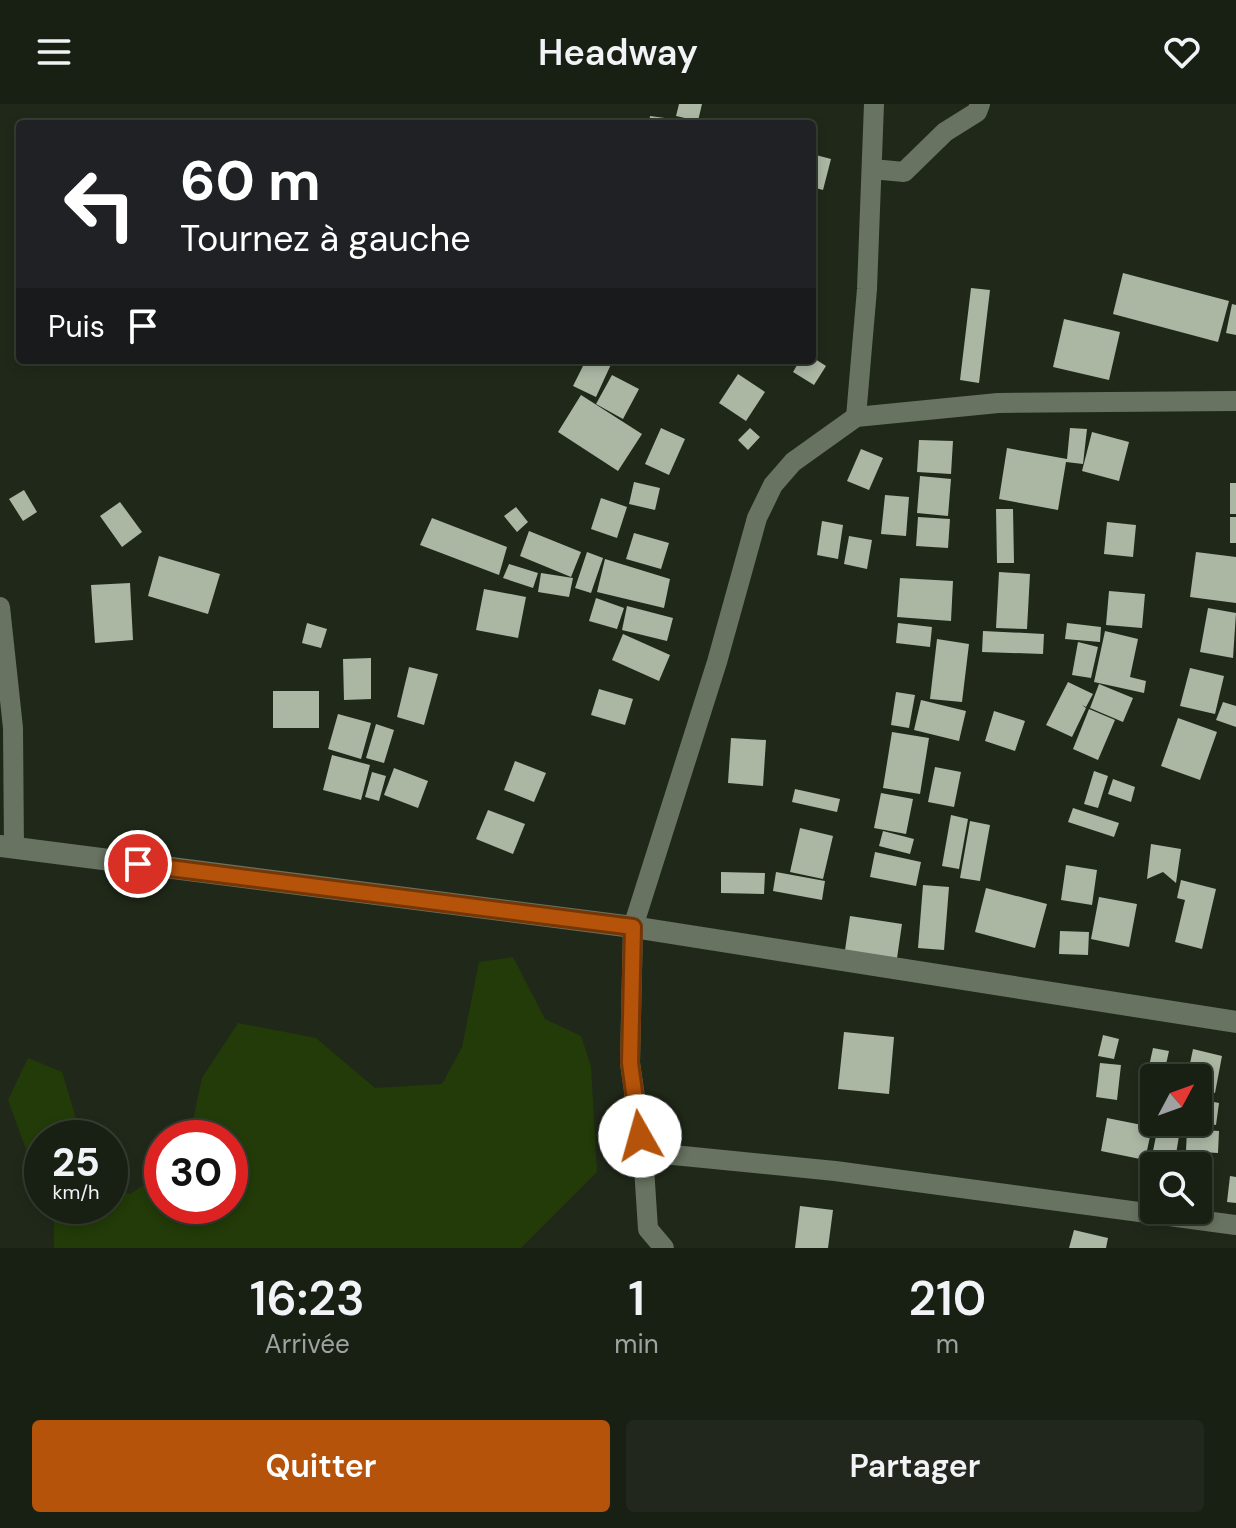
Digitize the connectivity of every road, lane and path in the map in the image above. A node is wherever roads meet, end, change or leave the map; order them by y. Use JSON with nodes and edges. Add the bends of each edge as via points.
{"nodes":[{"id":1,"x":874,"y":104,"type":"edge"},
{"id":2,"x":980,"y":104,"type":"edge"},
{"id":3,"x":872,"y":169,"type":"junction"},
{"id":4,"x":1236,"y":401,"type":"edge"},
{"id":5,"x":856,"y":417,"type":"junction"},
{"id":6,"x":0,"y":607,"type":"edge"},
{"id":7,"x":7,"y":847,"type":"edge"},
{"id":8,"x":633,"y":927,"type":"junction"},
{"id":9,"x":1236,"y":1022,"type":"edge"},
{"id":10,"x":643,"y":1152,"type":"junction"},
{"id":11,"x":1236,"y":1225,"type":"edge"},
{"id":12,"x":664,"y":1248,"type":"edge"}],
"edges":[{"from":1,"to":3,"type":"street"},
{"from":2,"to":3,"type":"street","via":[[904,172]]},
{"from":3,"to":5,"type":"street"},
{"from":4,"to":5,"type":"street","via":[[998,403]]},
{"from":5,"to":8,"type":"street","via":[[793,462],[773,485],[757,518]]},
{"from":6,"to":7,"type":"street","via":[[13,728]]},
{"from":7,"to":8,"type":"main road"},
{"from":8,"to":9,"type":"main road"},
{"from":8,"to":10,"type":"street","via":[[630,1063]]},
{"from":10,"to":11,"type":"street","via":[[835,1171]]},
{"from":10,"to":12,"type":"street","via":[[648,1229]]}]}
